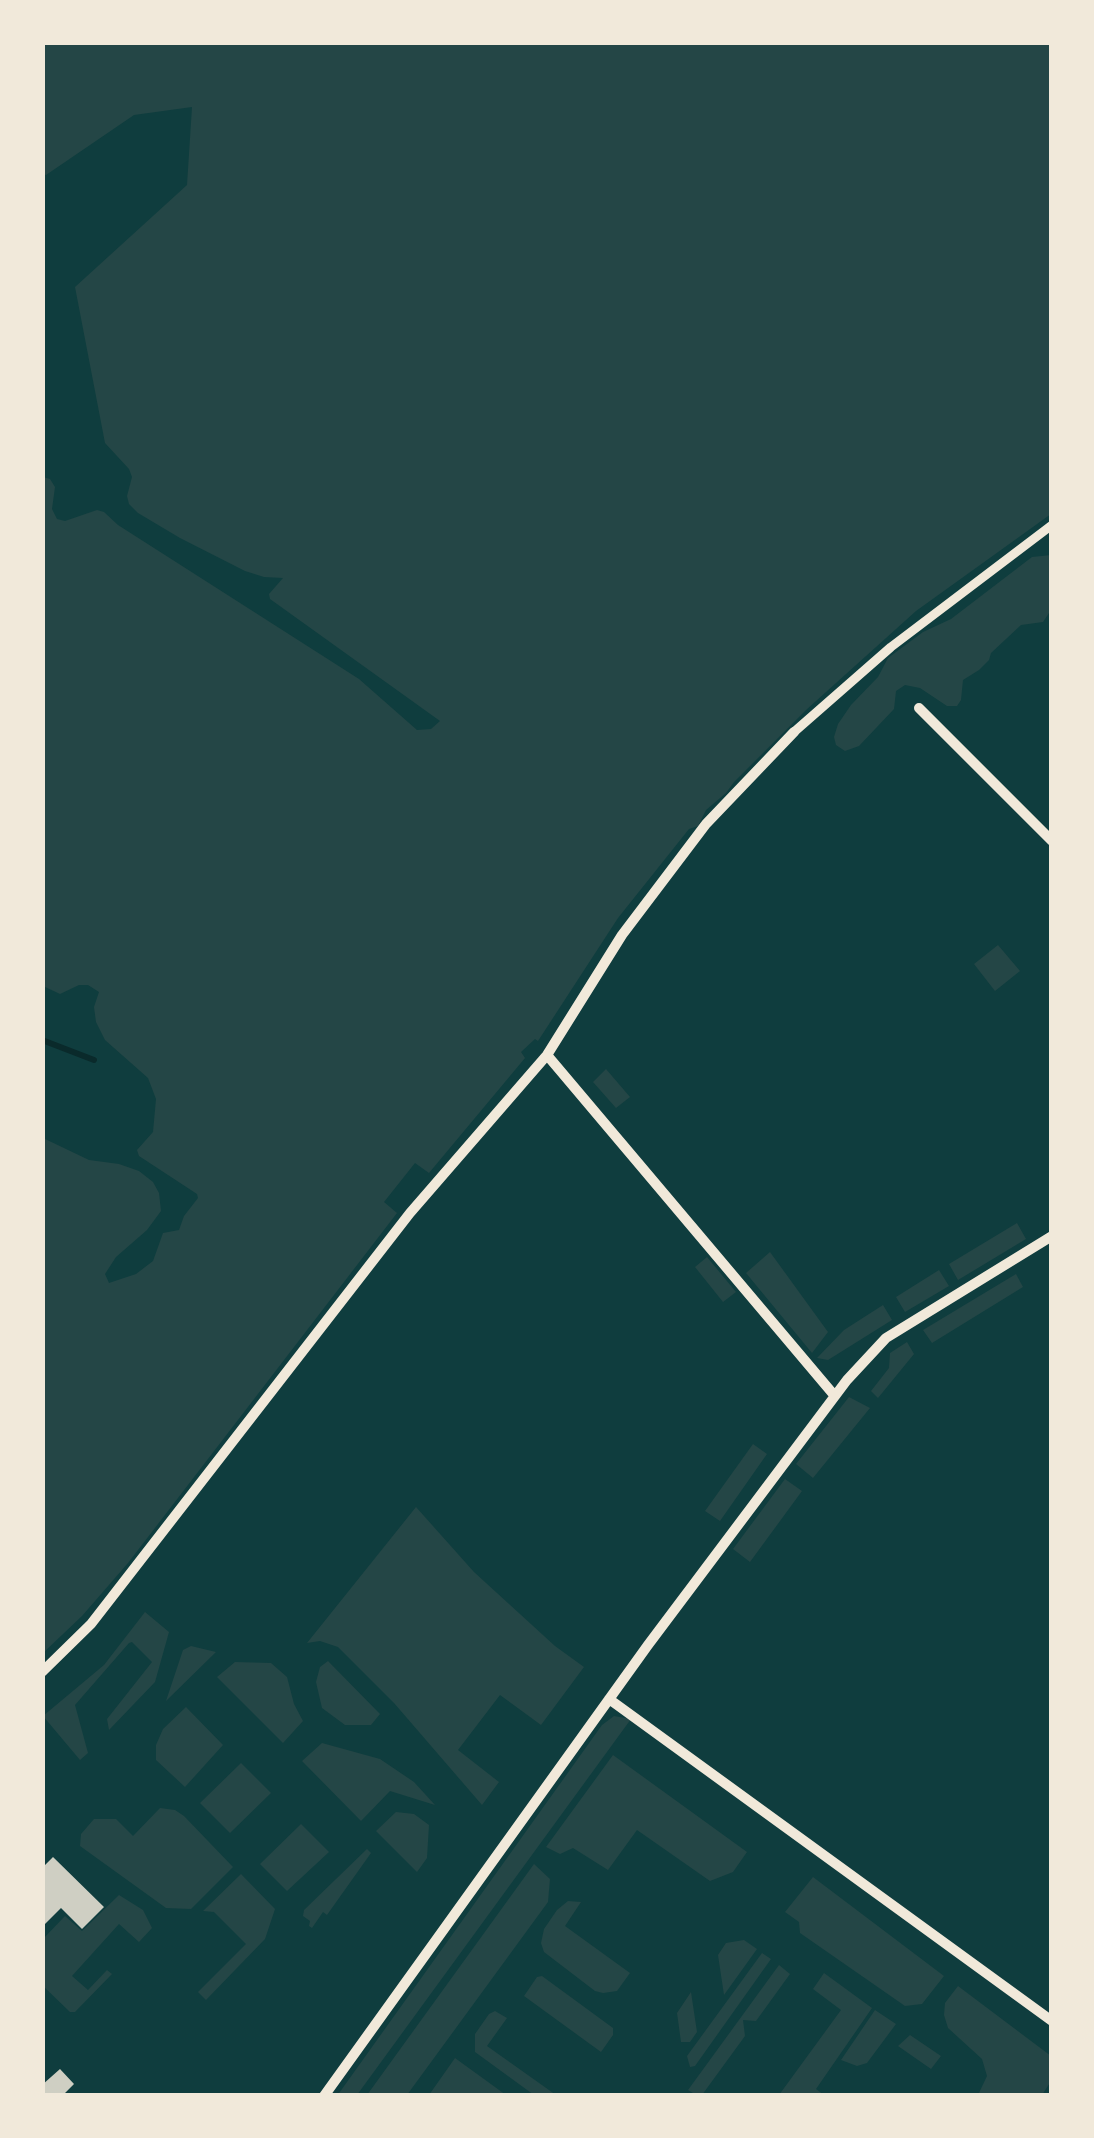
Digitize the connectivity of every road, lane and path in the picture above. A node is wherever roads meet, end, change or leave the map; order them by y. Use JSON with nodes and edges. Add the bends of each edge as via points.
{"nodes":[{"id":1,"x":1052,"y":525,"type":"edge"},
{"id":2,"x":919,"y":708,"type":"dead end"},
{"id":3,"x":794,"y":732,"type":"joint"},
{"id":4,"x":1052,"y":842,"type":"edge"},
{"id":5,"x":547,"y":1055,"type":"junction"},
{"id":6,"x":1052,"y":1236,"type":"edge"},
{"id":7,"x":834,"y":1395,"type":"junction"},
{"id":8,"x":42,"y":1672,"type":"edge"},
{"id":9,"x":609,"y":1700,"type":"junction"},
{"id":10,"x":1052,"y":2022,"type":"edge"},
{"id":11,"x":324,"y":2096,"type":"edge"}],
"edges":[{"from":1,"to":3,"type":"street","via":[[890,647]]},
{"from":2,"to":4,"type":"street"},
{"from":3,"to":5,"type":"street","via":[[706,824],[622,934]]},
{"from":5,"to":7,"type":"street"},
{"from":5,"to":8,"type":"street","via":[[410,1213],[91,1624]]},
{"from":6,"to":7,"type":"street","via":[[886,1338]]},
{"from":7,"to":9,"type":"street"},
{"from":9,"to":10,"type":"street"},
{"from":9,"to":11,"type":"street"}]}
